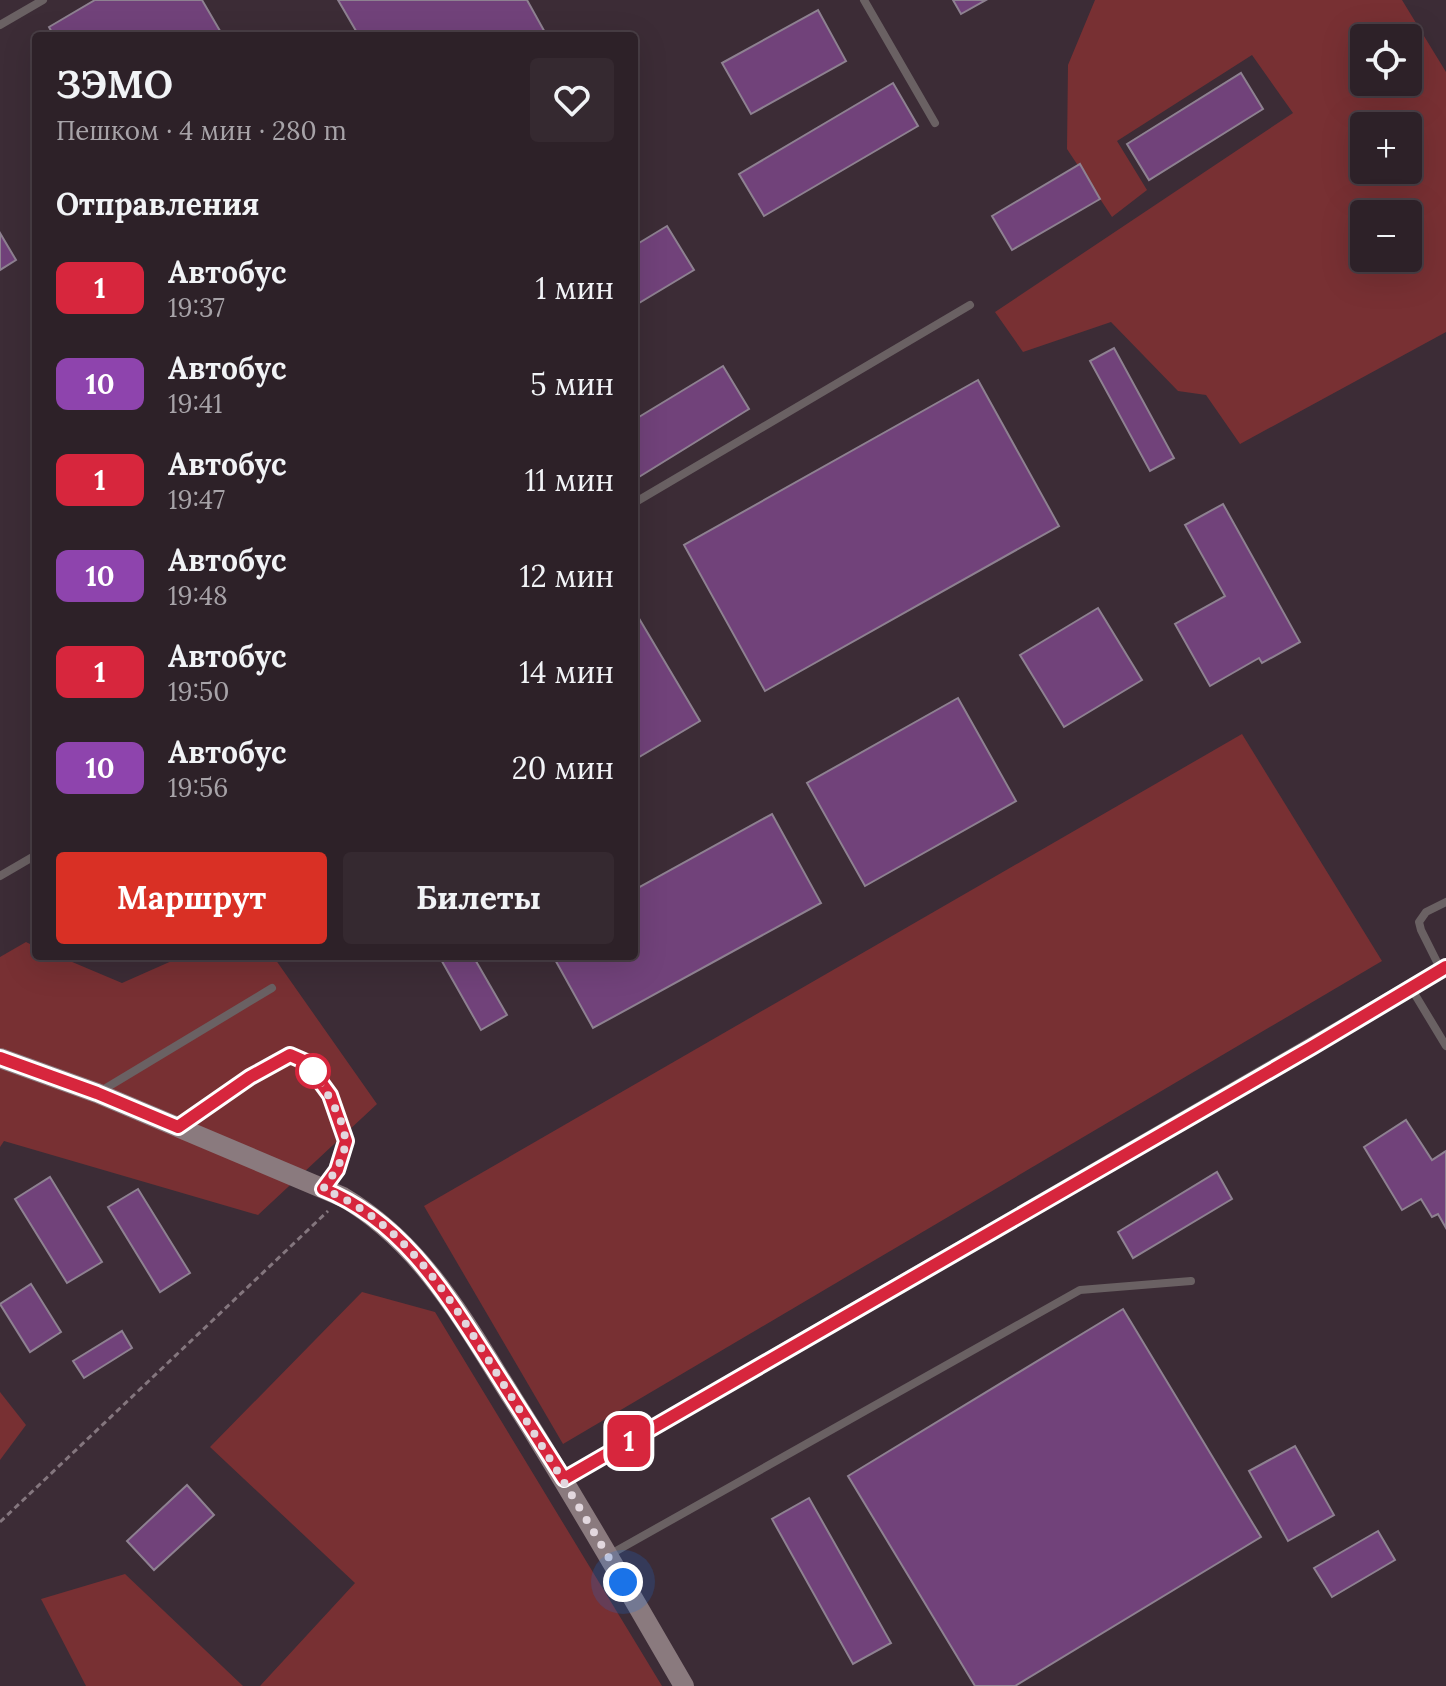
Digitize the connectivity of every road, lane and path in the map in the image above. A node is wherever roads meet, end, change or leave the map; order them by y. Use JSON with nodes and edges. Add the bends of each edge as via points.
{"nodes":[{"id":1,"x":43,"y":0,"type":"edge"},
{"id":2,"x":864,"y":0,"type":"edge"},
{"id":3,"x":0,"y":25,"type":"edge"},
{"id":4,"x":935,"y":123,"type":"dead end"},
{"id":5,"x":970,"y":305,"type":"dead end"},
{"id":6,"x":638,"y":501,"type":"edge"},
{"id":7,"x":32,"y":857,"type":"edge"},
{"id":8,"x":0,"y":876,"type":"edge"},
{"id":9,"x":1446,"y":902,"type":"edge"},
{"id":10,"x":1444,"y":969,"type":"edge"},
{"id":11,"x":272,"y":988,"type":"dead end"},
{"id":12,"x":1411,"y":988,"type":"junction"},
{"id":13,"x":1446,"y":1046,"type":"edge"},
{"id":14,"x":0,"y":1058,"type":"edge"},
{"id":15,"x":97,"y":1093,"type":"junction"},
{"id":16,"x":178,"y":1127,"type":"junction"},
{"id":17,"x":323,"y":1189,"type":"junction"},
{"id":18,"x":343,"y":1197,"type":"junction"},
{"id":19,"x":1191,"y":1281,"type":"dead end"},
{"id":20,"x":564,"y":1479,"type":"junction"},
{"id":21,"x":0,"y":1522,"type":"edge"},
{"id":22,"x":608,"y":1556,"type":"junction"},
{"id":23,"x":684,"y":1686,"type":"edge"}],
"edges":[{"from":1,"to":3,"type":"lane"},
{"from":2,"to":4,"type":"lane"},
{"from":5,"to":6,"type":"lane"},
{"from":7,"to":8,"type":"lane"},
{"from":9,"to":10,"type":"lane","via":[[1419,922]]},
{"from":10,"to":12,"type":"street"},
{"from":11,"to":15,"type":"lane"},
{"from":12,"to":13,"type":"lane"},
{"from":12,"to":20,"type":"street"},
{"from":14,"to":15,"type":"street"},
{"from":15,"to":16,"type":"street"},
{"from":16,"to":17,"type":"street"},
{"from":16,"to":17,"type":"lane","via":[[290,1055],[306,1062],[330,1095],[346,1141],[337,1170]]},
{"from":17,"to":18,"type":"street"},
{"from":18,"to":20,"type":"street","via":[[400,1239],[440,1284]]},
{"from":18,"to":21,"type":"path"},
{"from":19,"to":22,"type":"lane","via":[[1080,1290]]},
{"from":20,"to":22,"type":"street"},
{"from":22,"to":23,"type":"street"}]}
